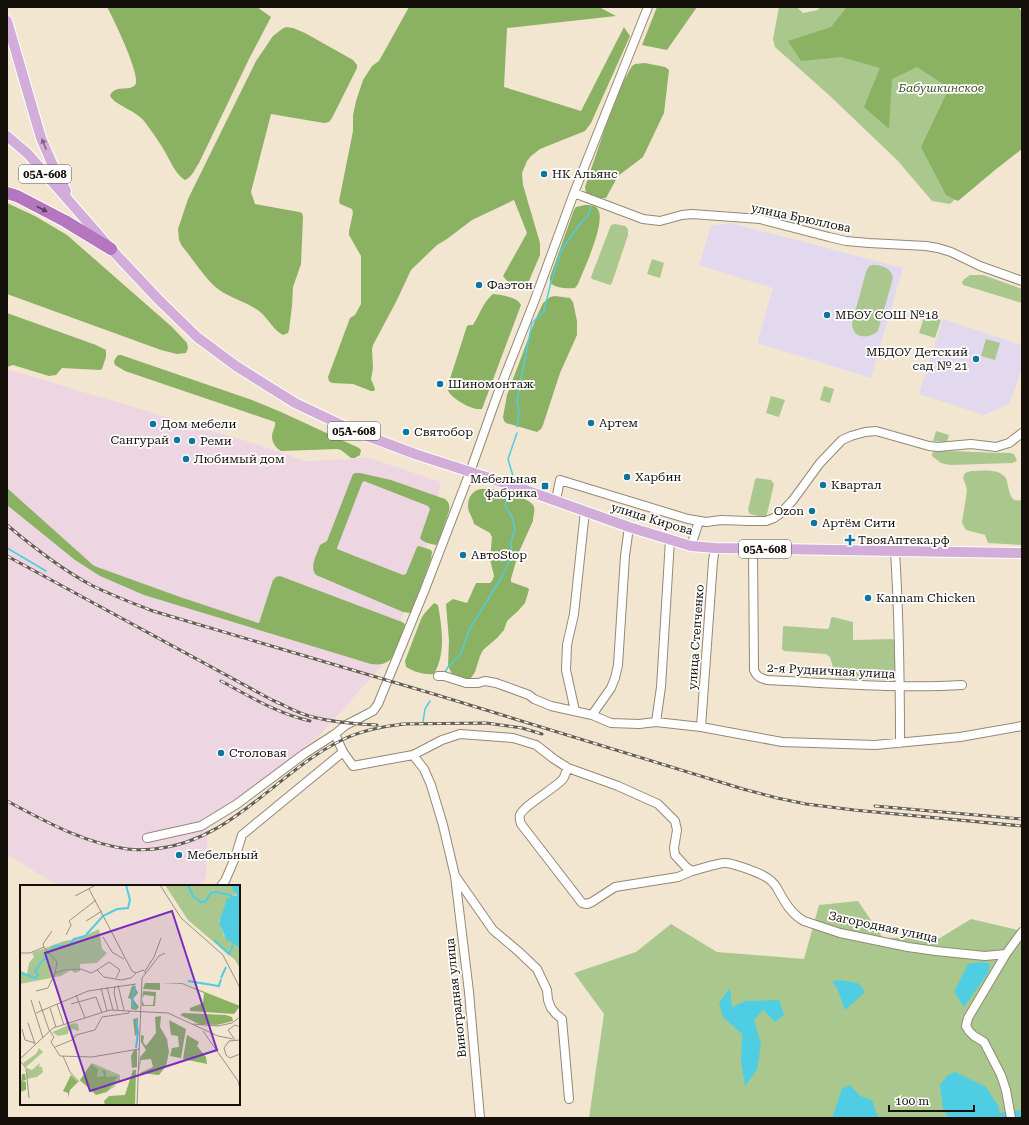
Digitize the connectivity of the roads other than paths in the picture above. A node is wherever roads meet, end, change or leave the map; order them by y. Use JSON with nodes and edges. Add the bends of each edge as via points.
{"nodes":[{"id":1,"x":648,"y":7,"type":"edge"},
{"id":2,"x":7,"y":21,"type":"edge"},
{"id":3,"x":7,"y":136,"type":"edge"},
{"id":4,"x":7,"y":193,"type":"edge"},
{"id":5,"x":574,"y":193,"type":"junction"},
{"id":6,"x":81,"y":215,"type":"junction"},
{"id":7,"x":111,"y":249,"type":"junction"},
{"id":8,"x":1022,"y":281,"type":"edge"},
{"id":9,"x":1022,"y":433,"type":"edge"},
{"id":10,"x":470,"y":472,"type":"junction"},
{"id":11,"x":556,"y":500,"type":"junction"},
{"id":12,"x":585,"y":512,"type":"junction"},
{"id":13,"x":699,"y":521,"type":"junction"},
{"id":14,"x":629,"y":527,"type":"junction"},
{"id":15,"x":670,"y":540,"type":"junction"},
{"id":16,"x":691,"y":546,"type":"junction"},
{"id":17,"x":715,"y":548,"type":"junction"},
{"id":18,"x":753,"y":548,"type":"junction"},
{"id":19,"x":895,"y":551,"type":"junction"},
{"id":20,"x":1022,"y":553,"type":"edge"},
{"id":21,"x":438,"y":676,"type":"dead end"},
{"id":22,"x":962,"y":685,"type":"dead end"},
{"id":23,"x":900,"y":687,"type":"junction"},
{"id":24,"x":575,"y":711,"type":"junction"},
{"id":25,"x":592,"y":715,"type":"junction"},
{"id":26,"x":656,"y":722,"type":"junction"},
{"id":27,"x":1022,"y":726,"type":"edge"},
{"id":28,"x":702,"y":727,"type":"junction"},
{"id":29,"x":336,"y":734,"type":"junction"},
{"id":30,"x":900,"y":742,"type":"junction"},
{"id":31,"x":343,"y":752,"type":"junction"},
{"id":32,"x":413,"y":756,"type":"junction"},
{"id":33,"x":568,"y":768,"type":"junction"},
{"id":34,"x":147,"y":838,"type":"dead end"},
{"id":35,"x":692,"y":871,"type":"junction"},
{"id":36,"x":455,"y":876,"type":"junction"},
{"id":37,"x":222,"y":885,"type":"edge"},
{"id":38,"x":1022,"y":932,"type":"edge"},
{"id":39,"x":1006,"y":954,"type":"junction"},
{"id":40,"x":569,"y":1099,"type":"dead end"},
{"id":41,"x":1010,"y":1115,"type":"edge"},
{"id":42,"x":480,"y":1118,"type":"edge"}],
"edges":[{"from":1,"to":5,"type":"street"},
{"from":6,"to":2,"type":"main road","one_way":true,"via":[[57,175],[41,138]]},
{"from":3,"to":6,"type":"main road","number":"05А-608","via":[[28,154]]},
{"from":4,"to":7,"type":"highway","one_way":true,"via":[[65,221]]},
{"from":5,"to":8,"type":"street","name":"улица Брюллова","via":[[655,221],[682,214],[752,218],[846,241],[938,248]]},
{"from":5,"to":10,"type":"street"},
{"from":6,"to":7,"type":"main road","number":"05А-608"},
{"from":7,"to":10,"type":"main road","name":"улица Кирова","number":"05А-608","via":[[197,336],[236,366],[295,402],[354,431]]},
{"from":9,"to":13,"type":"street","via":[[1009,443],[996,447],[971,444],[929,446],[876,431],[864,432],[842,440],[820,463],[793,500],[774,518],[766,521]]},
{"from":10,"to":11,"type":"main road","name":"улица Кирова","number":"05А-608"},
{"from":10,"to":29,"type":"street","via":[[378,704],[373,711],[346,725]]},
{"from":11,"to":12,"type":"main road","name":"улица Кирова","number":"05А-608"},
{"from":11,"to":13,"type":"street","via":[[560,480]]},
{"from":12,"to":14,"type":"main road","name":"улица Кирова","number":"05А-608"},
{"from":12,"to":24,"type":"street","via":[[574,614],[567,646],[566,670]]},
{"from":13,"to":16,"type":"street"},
{"from":14,"to":15,"type":"main road","name":"улица Кирова","number":"05А-608"},
{"from":14,"to":25,"type":"street","via":[[618,665],[611,688]]},
{"from":15,"to":16,"type":"main road","name":"улица Кирова","number":"05А-608"},
{"from":15,"to":26,"type":"street","via":[[661,687]]},
{"from":16,"to":17,"type":"main road","name":"улица Кирова","number":"05А-608"},
{"from":17,"to":18,"type":"main road","name":"улица Кирова","number":"05А-608"},
{"from":17,"to":28,"type":"street","name":"улица Степченко"},
{"from":18,"to":19,"type":"main road","name":"улица Кирова","number":"05А-608"},
{"from":18,"to":23,"type":"street","name":"2-я Рудничная улица","via":[[754,670],[757,676],[767,680]]},
{"from":19,"to":20,"type":"main road","name":"улица Кирова","number":"05А-608"},
{"from":19,"to":23,"type":"street"},
{"from":21,"to":24,"type":"street","via":[[466,683],[496,682],[534,699]]},
{"from":22,"to":23,"type":"street","name":"2-я Рудничная улица"},
{"from":23,"to":30,"type":"street"},
{"from":24,"to":25,"type":"street"},
{"from":25,"to":26,"type":"street","via":[[611,723]]},
{"from":26,"to":28,"type":"street"},
{"from":27,"to":30,"type":"street","via":[[960,737]]},
{"from":28,"to":30,"type":"street","via":[[782,742],[875,745]]},
{"from":29,"to":31,"type":"street"},
{"from":29,"to":34,"type":"street","via":[[304,754],[237,804],[201,826]]},
{"from":31,"to":32,"type":"street","via":[[353,766]]},
{"from":31,"to":37,"type":"street","via":[[242,835],[235,858]]},
{"from":32,"to":33,"type":"street","via":[[442,740],[460,734],[489,736],[513,738],[536,745]]},
{"from":32,"to":36,"type":"street","name":"Виноградная улица","via":[[424,769],[431,785]]},
{"from":33,"to":35,"type":"street","via":[[658,804],[675,822],[675,855]]},
{"from":33,"to":35,"type":"street","name":"Загородная улица","via":[[563,778],[524,809],[519,818],[582,903],[592,902],[615,887],[678,877]]},
{"from":35,"to":39,"type":"street","name":"Загородная улица","via":[[726,863],[764,876],[774,884],[789,909],[799,919],[840,933],[936,951],[985,956]]},
{"from":36,"to":40,"type":"street","name":"Виноградная улица","via":[[493,930],[537,969],[552,1008],[562,1019]]},
{"from":36,"to":42,"type":"street","name":"Виноградная улица","via":[[469,992]]},
{"from":38,"to":39,"type":"street"},
{"from":39,"to":41,"type":"street","via":[[968,1018],[966,1026],[974,1036],[984,1042],[1001,1075]]}]}
